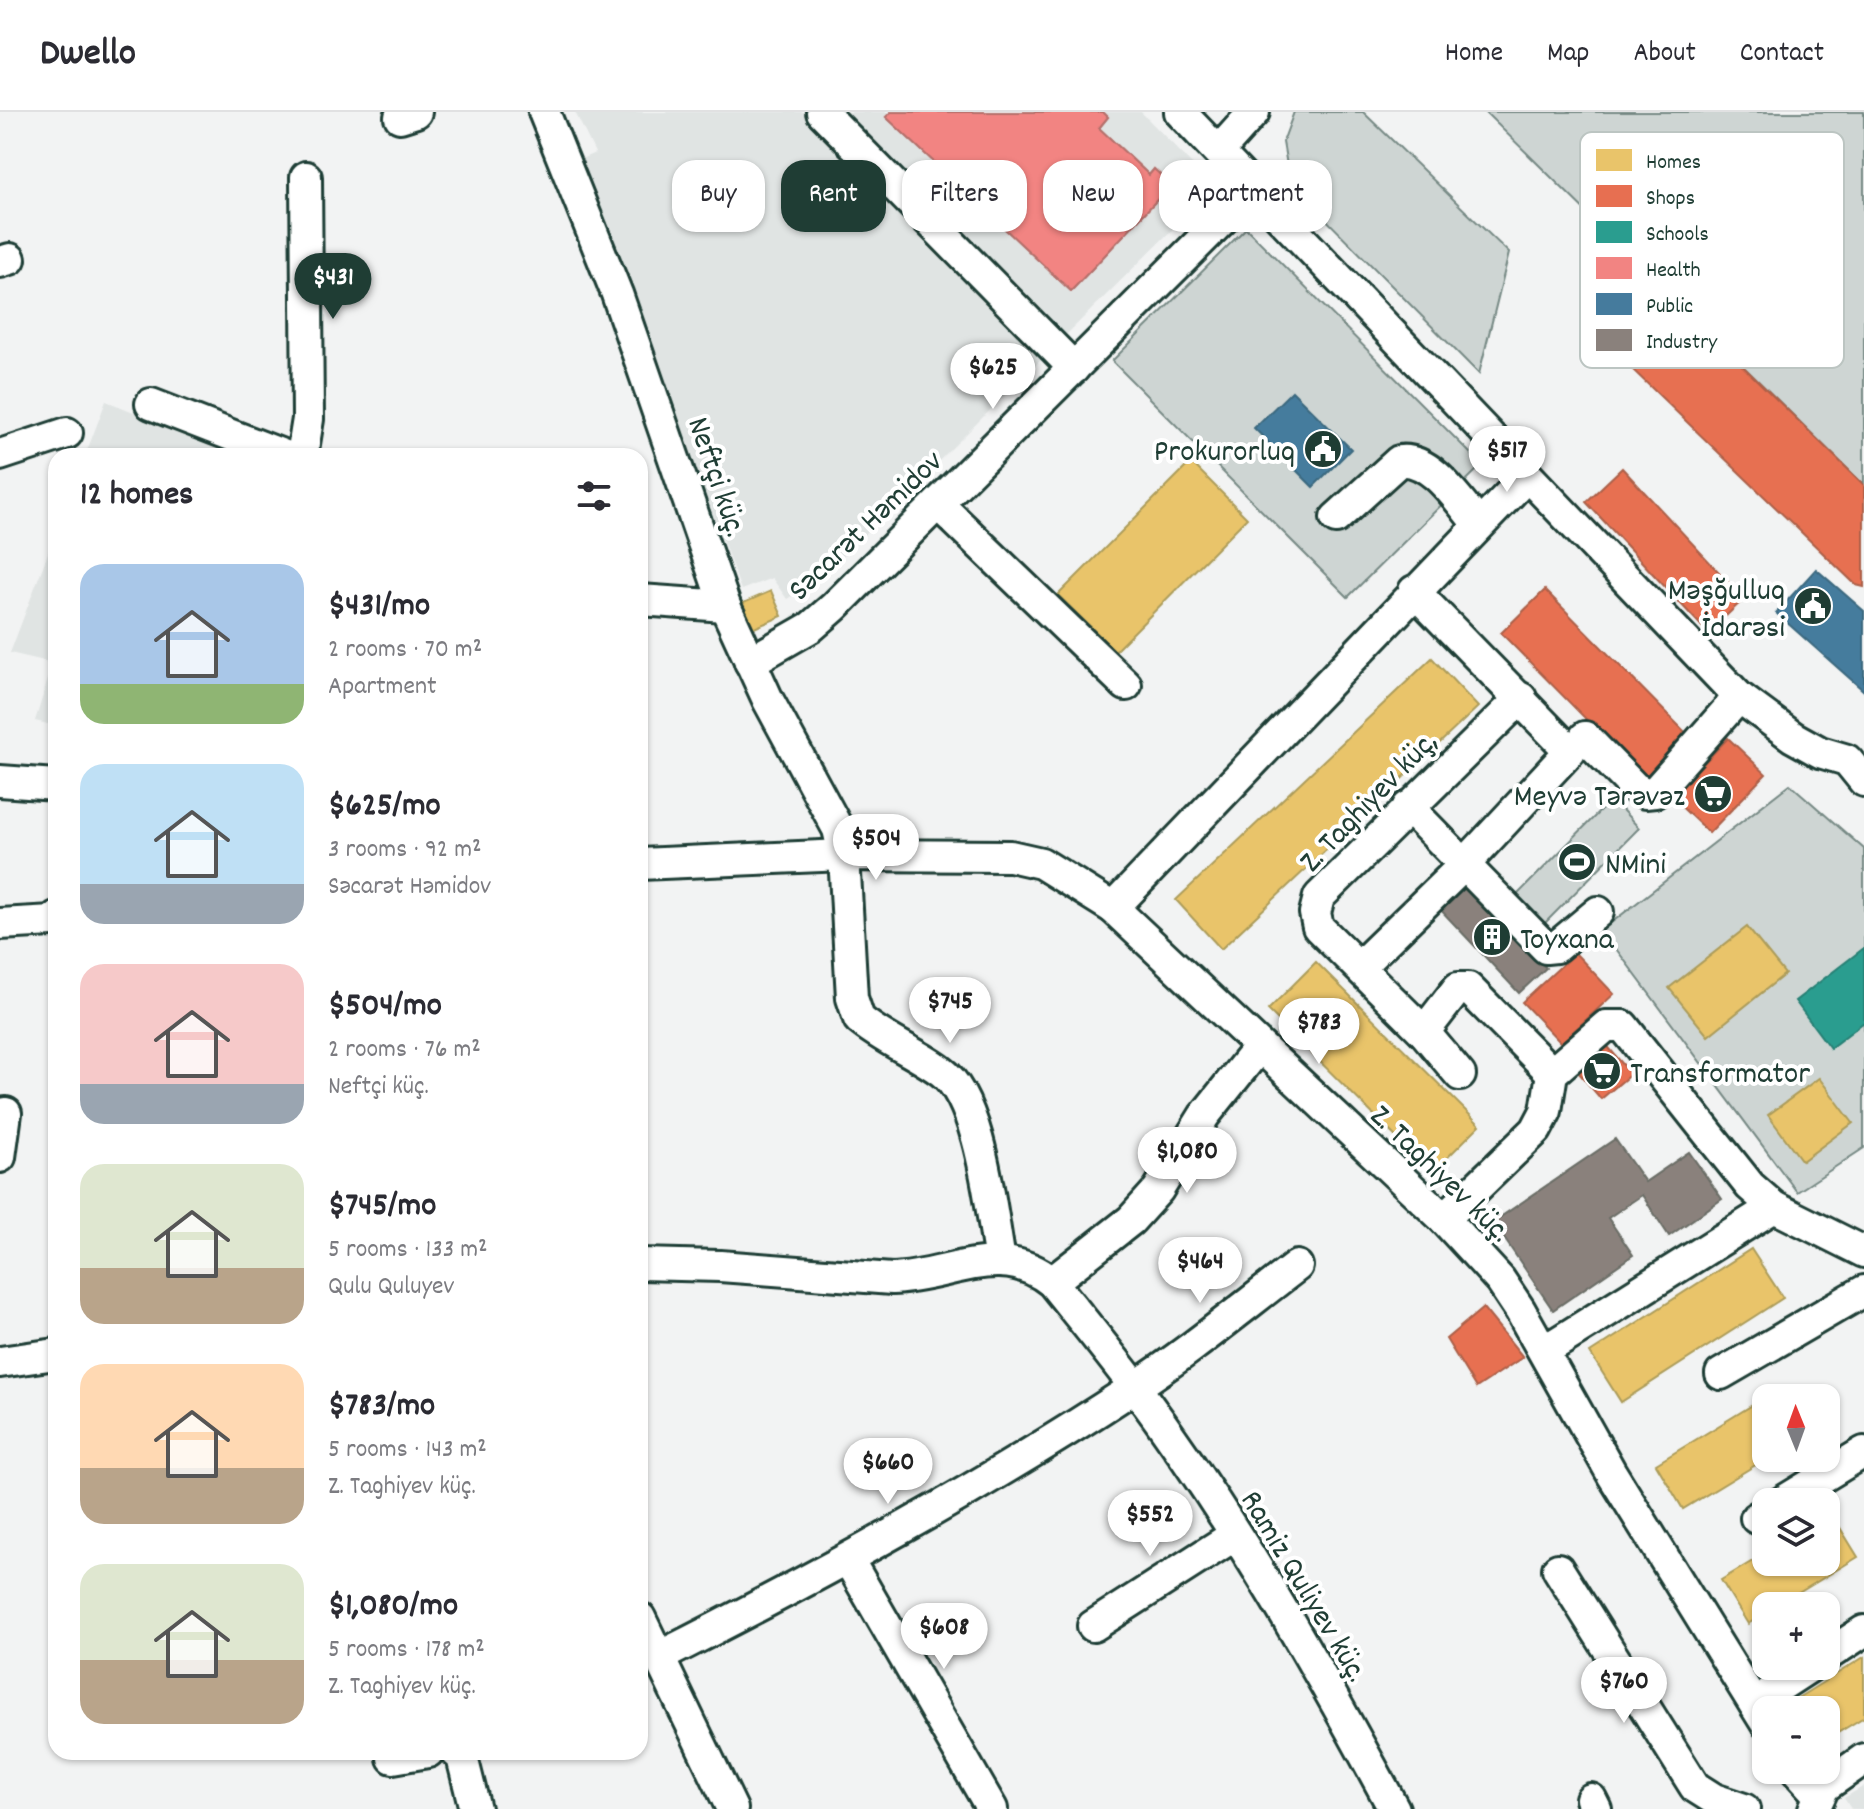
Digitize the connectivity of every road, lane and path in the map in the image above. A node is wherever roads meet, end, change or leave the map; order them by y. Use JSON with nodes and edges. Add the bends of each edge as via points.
{"nodes":[{"id":1,"x":544,"y":112,"type":"edge"},
{"id":2,"x":822,"y":112,"type":"edge"},
{"id":3,"x":1180,"y":112,"type":"edge"},
{"id":4,"x":1254,"y":112,"type":"edge"},
{"id":5,"x":1219,"y":151,"type":"junction"},
{"id":6,"x":1228,"y":160,"type":"edge"},
{"id":7,"x":306,"y":177,"type":"dead end"},
{"id":8,"x":1210,"y":232,"type":"edge"},
{"id":9,"x":1297,"y":232,"type":"edge"},
{"id":10,"x":1074,"y":368,"type":"junction"},
{"id":11,"x":151,"y":404,"type":"dead end"},
{"id":12,"x":67,"y":433,"type":"dead end"},
{"id":13,"x":264,"y":448,"type":"edge"},
{"id":14,"x":303,"y":448,"type":"edge"},
{"id":15,"x":0,"y":455,"type":"edge"},
{"id":16,"x":1527,"y":476,"type":"junction"},
{"id":17,"x":939,"y":505,"type":"junction"},
{"id":18,"x":1336,"y":518,"type":"dead end"},
{"id":19,"x":1479,"y":525,"type":"junction"},
{"id":20,"x":1414,"y":591,"type":"junction"},
{"id":21,"x":648,"y":604,"type":"edge"},
{"id":22,"x":725,"y":606,"type":"junction"},
{"id":23,"x":750,"y":662,"type":"junction"},
{"id":24,"x":1126,"y":685,"type":"dead end"},
{"id":25,"x":1739,"y":697,"type":"junction"},
{"id":26,"x":1521,"y":698,"type":"junction"},
{"id":27,"x":1585,"y":737,"type":"dead end"},
{"id":28,"x":1858,"y":766,"type":"edge"},
{"id":29,"x":0,"y":781,"type":"edge"},
{"id":30,"x":48,"y":784,"type":"edge"},
{"id":31,"x":1408,"y":807,"type":"junction"},
{"id":32,"x":844,"y":855,"type":"junction"},
{"id":33,"x":648,"y":864,"type":"edge"},
{"id":34,"x":1464,"y":865,"type":"junction"},
{"id":35,"x":1113,"y":908,"type":"junction"},
{"id":36,"x":1598,"y":912,"type":"dead end"},
{"id":37,"x":48,"y":921,"type":"edge"},
{"id":38,"x":0,"y":924,"type":"edge"},
{"id":39,"x":1359,"y":967,"type":"junction"},
{"id":40,"x":1424,"y":1032,"type":"junction"},
{"id":41,"x":1259,"y":1047,"type":"junction"},
{"id":42,"x":1552,"y":1073,"type":"junction"},
{"id":43,"x":1460,"y":1075,"type":"dead end"},
{"id":44,"x":6,"y":1113,"type":"dead end"},
{"id":45,"x":0,"y":1157,"type":"edge"},
{"id":46,"x":1774,"y":1207,"type":"junction"},
{"id":47,"x":1444,"y":1219,"type":"junction"},
{"id":48,"x":1864,"y":1252,"type":"edge"},
{"id":49,"x":1000,"y":1260,"type":"junction"},
{"id":50,"x":648,"y":1264,"type":"edge"},
{"id":51,"x":1297,"y":1266,"type":"dead end"},
{"id":52,"x":1052,"y":1282,"type":"junction"},
{"id":53,"x":1864,"y":1291,"type":"edge"},
{"id":54,"x":1544,"y":1351,"type":"junction"},
{"id":55,"x":48,"y":1355,"type":"edge"},
{"id":56,"x":0,"y":1362,"type":"edge"},
{"id":57,"x":1721,"y":1374,"type":"dead end"},
{"id":58,"x":1135,"y":1387,"type":"junction"},
{"id":59,"x":1864,"y":1452,"type":"edge"},
{"id":60,"x":1805,"y":1488,"type":"edge"},
{"id":61,"x":1235,"y":1535,"type":"junction"},
{"id":62,"x":849,"y":1561,"type":"junction"},
{"id":63,"x":1558,"y":1569,"type":"dead end"},
{"id":64,"x":1093,"y":1626,"type":"dead end"},
{"id":65,"x":1864,"y":1631,"type":"edge"},
{"id":66,"x":648,"y":1634,"type":"edge"},
{"id":67,"x":1840,"y":1647,"type":"edge"},
{"id":68,"x":659,"y":1657,"type":"junction"},
{"id":69,"x":1796,"y":1680,"type":"edge"},
{"id":70,"x":1778,"y":1696,"type":"edge"},
{"id":71,"x":1752,"y":1700,"type":"edge"},
{"id":72,"x":1864,"y":1759,"type":"edge"},
{"id":73,"x":463,"y":1760,"type":"edge"},
{"id":74,"x":1805,"y":1784,"type":"edge"},
{"id":75,"x":1816,"y":1801,"type":"edge"},
{"id":76,"x":475,"y":1809,"type":"edge"},
{"id":77,"x":732,"y":1809,"type":"edge"},
{"id":78,"x":992,"y":1809,"type":"edge"},
{"id":79,"x":1394,"y":1809,"type":"edge"},
{"id":80,"x":1744,"y":1809,"type":"edge"}],
"edges":[{"from":1,"to":22,"type":"street","name":"Neftçi küç.","via":[[617,294]]},
{"from":2,"to":10,"type":"street"},
{"from":3,"to":5,"type":"street"},
{"from":4,"to":5,"type":"street"},
{"from":5,"to":6,"type":"street"},
{"from":7,"to":14,"type":"street","via":[[308,419]]},
{"from":8,"to":10,"type":"street","name":"Səcarət Həmidov"},
{"from":9,"to":16,"type":"street"},
{"from":10,"to":17,"type":"street","name":"Səcarət Həmidov"},
{"from":11,"to":13,"type":"street"},
{"from":12,"to":15,"type":"street"},
{"from":16,"to":19,"type":"street"},
{"from":16,"to":25,"type":"street"},
{"from":17,"to":23,"type":"street","name":"Səcarət Həmidov","via":[[811,627]]},
{"from":17,"to":24,"type":"street"},
{"from":18,"to":19,"type":"street","via":[[1399,461],[1410,460],[1423,465]]},
{"from":19,"to":20,"type":"street"},
{"from":20,"to":26,"type":"street"},
{"from":20,"to":35,"type":"street"},
{"from":21,"to":22,"type":"street"},
{"from":22,"to":23,"type":"street","name":"Neftçi küç."},
{"from":23,"to":32,"type":"street","name":"Neftçi küç.","via":[[825,801]]},
{"from":25,"to":27,"type":"street","via":[[1655,792],[1635,788]]},
{"from":25,"to":28,"type":"street","via":[[1793,737]]},
{"from":26,"to":31,"type":"street","name":"Z. Taghiyev küç,"},
{"from":26,"to":34,"type":"street","via":[[1570,751]]},
{"from":29,"to":30,"type":"street"},
{"from":31,"to":34,"type":"street"},
{"from":31,"to":39,"type":"street","name":"Z. Taghiyev küç,","via":[[1319,897],[1318,927]]},
{"from":32,"to":33,"type":"street"},
{"from":32,"to":35,"type":"street","via":[[1010,856],[1041,863]]},
{"from":32,"to":49,"type":"street","name":"Neftçi küç.","via":[[852,998],[859,1019],[943,1072],[961,1090],[973,1121]]},
{"from":34,"to":36,"type":"street","via":[[1546,948],[1556,947]]},
{"from":34,"to":39,"type":"street"},
{"from":35,"to":41,"type":"street","name":"Z. Taghiyev küç."},
{"from":37,"to":38,"type":"street"},
{"from":39,"to":40,"type":"street","name":"Z. Taghiyev küç,"},
{"from":40,"to":42,"type":"street","via":[[1458,988],[1468,988]]},
{"from":40,"to":43,"type":"street","name":"Z. Taghiyev küç,"},
{"from":41,"to":47,"type":"street","name":"Z. Taghiyev küç."},
{"from":41,"to":52,"type":"street","via":[[1204,1116],[1158,1190],[1131,1220]]},
{"from":42,"to":46,"type":"street","via":[[1606,1026],[1623,1026],[1733,1166]]},
{"from":42,"to":47,"type":"street","via":[[1546,1111],[1536,1130]]},
{"from":44,"to":45,"type":"street"},
{"from":46,"to":48,"type":"street"},
{"from":46,"to":54,"type":"street"},
{"from":47,"to":54,"type":"street","name":"Z. Taghiyev küç.","via":[[1500,1280]]},
{"from":49,"to":50,"type":"street","name":"Ramiz Quliyev küç.","via":[[892,1279]]},
{"from":49,"to":52,"type":"street","name":"Ramiz Quliyev küç.","via":[[1035,1269]]},
{"from":51,"to":58,"type":"street"},
{"from":52,"to":58,"type":"street","name":"Ramiz Quliyev küç."},
{"from":53,"to":57,"type":"street"},
{"from":54,"to":71,"type":"street","name":"Z. Taghiyev küç.","via":[[1612,1474]]},
{"from":55,"to":56,"type":"street"},
{"from":58,"to":61,"type":"street","name":"Ramiz Quliyev küç."},
{"from":58,"to":62,"type":"street"},
{"from":59,"to":60,"type":"street"},
{"from":61,"to":64,"type":"street"},
{"from":61,"to":79,"type":"street","name":"Ramiz Quliyev küç."},
{"from":62,"to":68,"type":"street"},
{"from":62,"to":78,"type":"street"},
{"from":63,"to":80,"type":"street","via":[[1695,1787]]},
{"from":65,"to":67,"type":"street"},
{"from":66,"to":68,"type":"street"},
{"from":68,"to":77,"type":"street"},
{"from":69,"to":70,"type":"street"},
{"from":72,"to":75,"type":"street","via":[[1833,1778]]},
{"from":73,"to":76,"type":"street"},
{"from":74,"to":75,"type":"street"}]}
